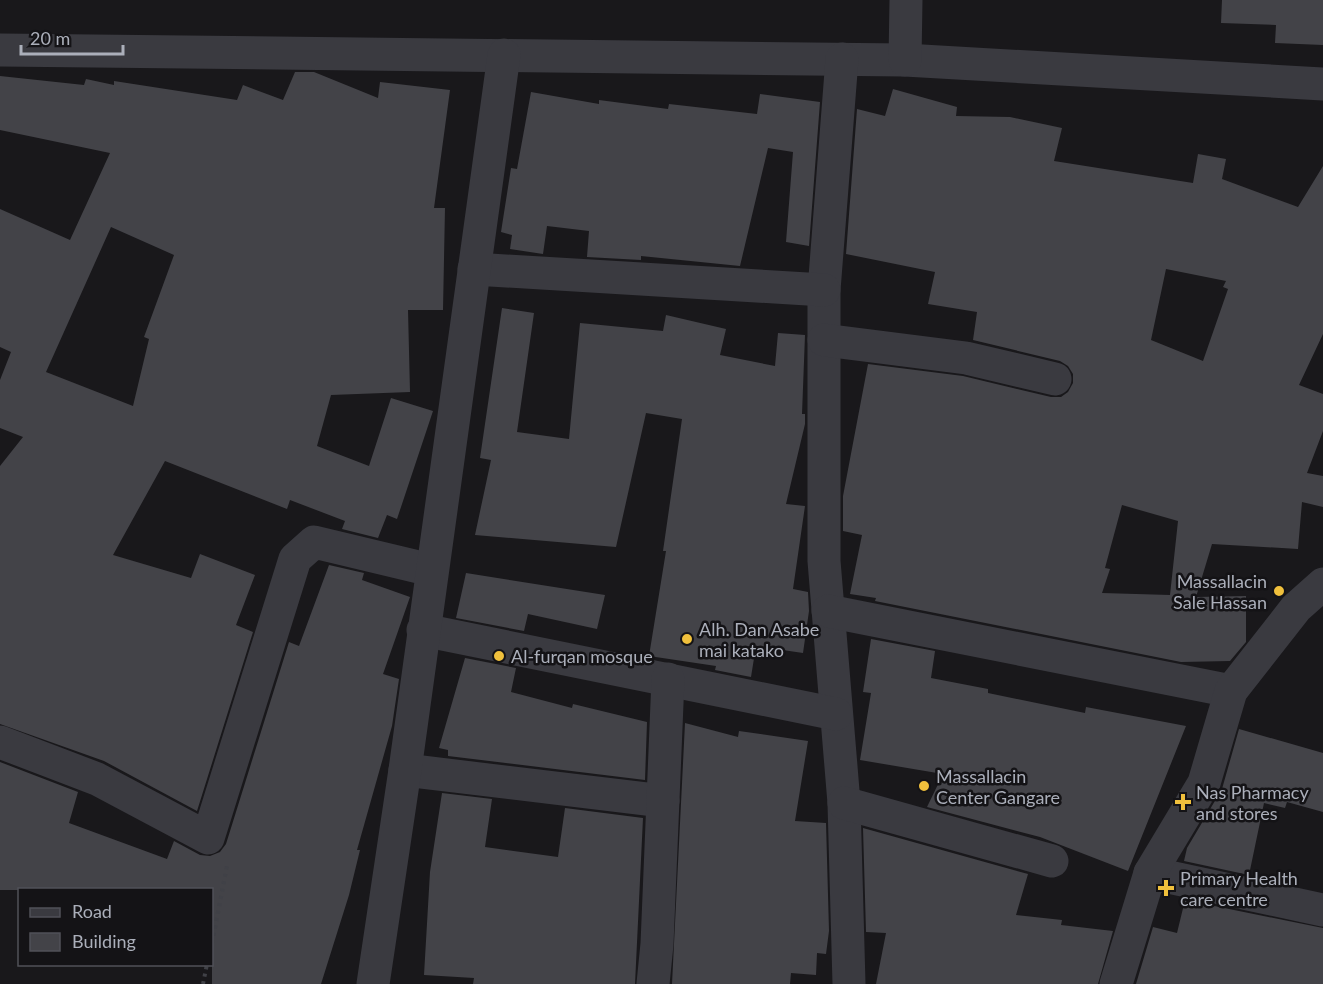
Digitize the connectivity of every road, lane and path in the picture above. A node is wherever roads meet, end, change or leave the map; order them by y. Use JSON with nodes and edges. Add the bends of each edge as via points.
{"nodes":[{"id":1,"x":906,"y":0,"type":"edge"},
{"id":2,"x":0,"y":50,"type":"edge"},
{"id":3,"x":504,"y":55,"type":"junction"},
{"id":4,"x":842,"y":59,"type":"junction"},
{"id":5,"x":904,"y":60,"type":"junction"},
{"id":6,"x":1323,"y":84,"type":"edge"},
{"id":7,"x":474,"y":269,"type":"junction"},
{"id":8,"x":824,"y":290,"type":"junction"},
{"id":9,"x":824,"y":340,"type":"junction"},
{"id":10,"x":1055,"y":379,"type":"dead end"},
{"id":11,"x":431,"y":570,"type":"junction"},
{"id":12,"x":1323,"y":584,"type":"edge"},
{"id":13,"x":828,"y":611,"type":"junction"},
{"id":14,"x":423,"y":630,"type":"junction"},
{"id":15,"x":668,"y":679,"type":"junction"},
{"id":16,"x":1232,"y":691,"type":"junction"},
{"id":17,"x":836,"y":714,"type":"junction"},
{"id":18,"x":0,"y":742,"type":"edge"},
{"id":19,"x":405,"y":770,"type":"junction"},
{"id":20,"x":663,"y":801,"type":"junction"},
{"id":21,"x":844,"y":803,"type":"junction"},
{"id":22,"x":208,"y":838,"type":"junction"},
{"id":23,"x":1052,"y":861,"type":"dead end"},
{"id":24,"x":1150,"y":873,"type":"junction"},
{"id":25,"x":1323,"y":910,"type":"edge"},
{"id":26,"x":213,"y":938,"type":"edge"},
{"id":27,"x":207,"y":966,"type":"edge"},
{"id":28,"x":203,"y":984,"type":"edge"},
{"id":29,"x":373,"y":984,"type":"edge"},
{"id":30,"x":653,"y":984,"type":"edge"},
{"id":31,"x":849,"y":984,"type":"edge"},
{"id":32,"x":1116,"y":984,"type":"edge"}],
"edges":[{"from":1,"to":5,"type":"street"},
{"from":2,"to":3,"type":"street"},
{"from":3,"to":4,"type":"street"},
{"from":3,"to":7,"type":"street"},
{"from":4,"to":5,"type":"street"},
{"from":4,"to":8,"type":"street"},
{"from":5,"to":6,"type":"street"},
{"from":7,"to":8,"type":"street"},
{"from":7,"to":11,"type":"street"},
{"from":8,"to":9,"type":"street"},
{"from":9,"to":10,"type":"street","via":[[966,358]]},
{"from":9,"to":13,"type":"street","via":[[824,561]]},
{"from":11,"to":14,"type":"street"},
{"from":11,"to":22,"type":"street","via":[[314,542],[295,559]]},
{"from":12,"to":16,"type":"street","via":[[1296,608]]},
{"from":13,"to":16,"type":"street"},
{"from":13,"to":17,"type":"street"},
{"from":14,"to":15,"type":"street"},
{"from":14,"to":19,"type":"street"},
{"from":15,"to":17,"type":"street"},
{"from":15,"to":20,"type":"street"},
{"from":16,"to":24,"type":"street","via":[[1204,783]]},
{"from":17,"to":21,"type":"street"},
{"from":18,"to":22,"type":"street","via":[[97,779]]},
{"from":19,"to":20,"type":"street"},
{"from":19,"to":29,"type":"street"},
{"from":20,"to":30,"type":"street"},
{"from":21,"to":23,"type":"street"},
{"from":21,"to":31,"type":"street"},
{"from":22,"to":26,"type":"path","via":[[228,859]]},
{"from":24,"to":25,"type":"street"},
{"from":24,"to":32,"type":"street"},
{"from":27,"to":28,"type":"path"}]}
